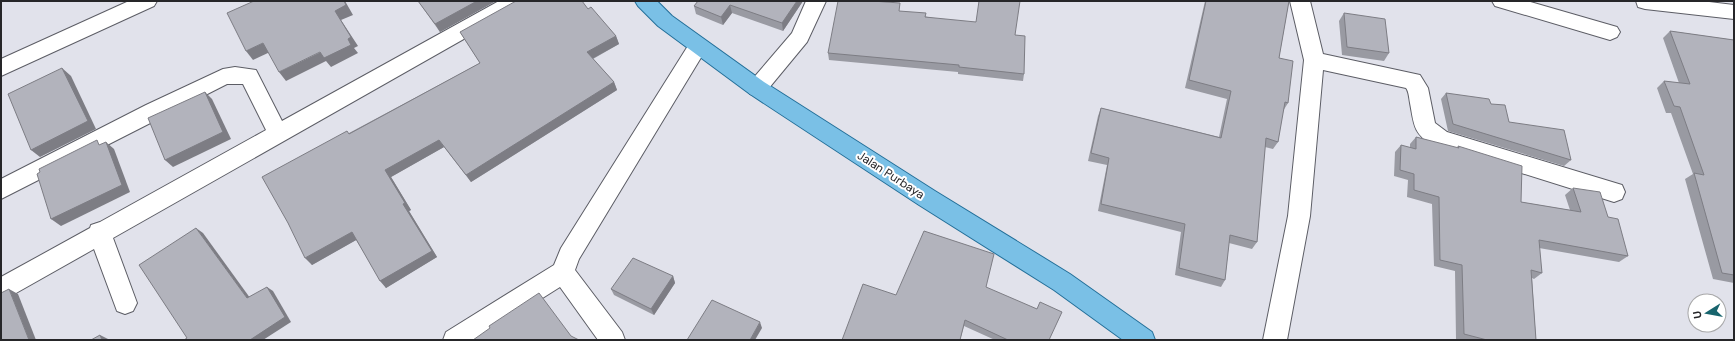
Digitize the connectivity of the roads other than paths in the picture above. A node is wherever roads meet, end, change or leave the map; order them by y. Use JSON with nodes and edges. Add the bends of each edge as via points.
{"nodes":[{"id":1,"x":147,"y":1,"type":"edge"},
{"id":2,"x":515,"y":1,"type":"edge"},
{"id":3,"x":645,"y":1,"type":"edge"},
{"id":4,"x":816,"y":1,"type":"edge"},
{"id":5,"x":1300,"y":1,"type":"edge"},
{"id":6,"x":1502,"y":1,"type":"edge"},
{"id":7,"x":1645,"y":2,"type":"edge"},
{"id":8,"x":1734,"y":12,"type":"edge"},
{"id":9,"x":1610,"y":32,"type":"dead end"},
{"id":10,"x":698,"y":46,"type":"junction"},
{"id":11,"x":1314,"y":60,"type":"junction"},
{"id":12,"x":1,"y":68,"type":"edge"},
{"id":13,"x":757,"y":88,"type":"junction"},
{"id":14,"x":278,"y":133,"type":"junction"},
{"id":15,"x":1,"y":190,"type":"edge"},
{"id":16,"x":1614,"y":192,"type":"dead end"},
{"id":17,"x":99,"y":232,"type":"junction"},
{"id":18,"x":563,"y":272,"type":"junction"},
{"id":19,"x":1,"y":289,"type":"edge"},
{"id":20,"x":125,"y":303,"type":"dead end"},
{"id":21,"x":456,"y":340,"type":"edge"},
{"id":22,"x":613,"y":340,"type":"edge"},
{"id":23,"x":1143,"y":340,"type":"edge"},
{"id":24,"x":1275,"y":340,"type":"edge"}],
"edges":[{"from":1,"to":12,"type":"street"},
{"from":2,"to":14,"type":"street"},
{"from":3,"to":10,"type":"main road","name":"Jalan Purbaya","via":[[665,21]]},
{"from":4,"to":13,"type":"street","via":[[800,36]]},
{"from":5,"to":11,"type":"street"},
{"from":6,"to":9,"type":"street"},
{"from":7,"to":8,"type":"street"},
{"from":10,"to":13,"type":"main road","name":"Jalan Purbaya"},
{"from":10,"to":18,"type":"street","via":[[569,255]]},
{"from":11,"to":16,"type":"street","via":[[1413,82],[1418,88],[1425,127],[1440,139]]},
{"from":11,"to":24,"type":"street","via":[[1299,216]]},
{"from":13,"to":23,"type":"main road","name":"Jalan Purbaya","via":[[1062,282]]},
{"from":14,"to":15,"type":"street","via":[[249,76],[223,77]]},
{"from":14,"to":17,"type":"street"},
{"from":17,"to":19,"type":"street"},
{"from":17,"to":20,"type":"street"},
{"from":18,"to":21,"type":"street"},
{"from":18,"to":22,"type":"street"}]}
